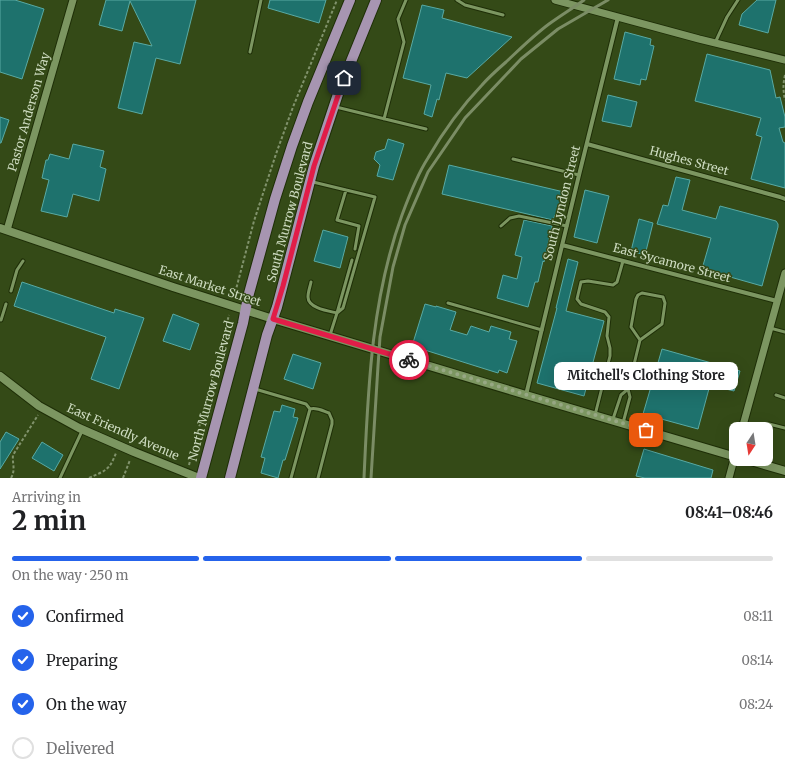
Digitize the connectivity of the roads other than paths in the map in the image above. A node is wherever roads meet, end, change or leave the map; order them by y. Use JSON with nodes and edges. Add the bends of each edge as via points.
{"nodes":[{"id":1,"x":73,"y":0,"type":"edge"},
{"id":2,"x":261,"y":0,"type":"edge"},
{"id":3,"x":350,"y":0,"type":"edge"},
{"id":4,"x":376,"y":0,"type":"edge"},
{"id":5,"x":406,"y":0,"type":"edge"},
{"id":6,"x":457,"y":0,"type":"edge"},
{"id":7,"x":555,"y":0,"type":"edge"},
{"id":8,"x":738,"y":0,"type":"edge"},
{"id":9,"x":503,"y":15,"type":"dead end"},
{"id":10,"x":618,"y":16,"type":"junction"},
{"id":11,"x":715,"y":43,"type":"junction"},
{"id":12,"x":250,"y":52,"type":"dead end"},
{"id":13,"x":785,"y":60,"type":"edge"},
{"id":14,"x":334,"y":106,"type":"junction"},
{"id":15,"x":384,"y":119,"type":"junction"},
{"id":16,"x":426,"y":129,"type":"dead end"},
{"id":17,"x":586,"y":144,"type":"junction"},
{"id":18,"x":513,"y":159,"type":"dead end"},
{"id":19,"x":579,"y":175,"type":"junction"},
{"id":20,"x":310,"y":181,"type":"junction"},
{"id":21,"x":346,"y":190,"type":"junction"},
{"id":22,"x":785,"y":199,"type":"edge"},
{"id":23,"x":501,"y":226,"type":"dead end"},
{"id":24,"x":566,"y":226,"type":"junction"},
{"id":25,"x":3,"y":229,"type":"edge"},
{"id":26,"x":562,"y":245,"type":"junction"},
{"id":27,"x":355,"y":249,"type":"dead end"},
{"id":28,"x":352,"y":260,"type":"dead end"},
{"id":29,"x":23,"y":261,"type":"dead end"},
{"id":30,"x":624,"y":261,"type":"junction"},
{"id":31,"x":785,"y":273,"type":"edge"},
{"id":32,"x":311,"y":282,"type":"dead end"},
{"id":33,"x":11,"y":291,"type":"dead end"},
{"id":34,"x":777,"y":301,"type":"junction"},
{"id":35,"x":448,"y":303,"type":"dead end"},
{"id":36,"x":6,"y":304,"type":"dead end"},
{"id":37,"x":246,"y":310,"type":"junction"},
{"id":38,"x":337,"y":314,"type":"junction"},
{"id":39,"x":273,"y":319,"type":"junction"},
{"id":40,"x":1,"y":320,"type":"dead end"},
{"id":41,"x":770,"y":328,"type":"junction"},
{"id":42,"x":542,"y":330,"type":"junction"},
{"id":43,"x":785,"y":332,"type":"edge"},
{"id":44,"x":329,"y":336,"type":"junction"},
{"id":45,"x":640,"y":340,"type":"junction"},
{"id":46,"x":0,"y":376,"type":"edge"},
{"id":47,"x":254,"y":388,"type":"junction"},
{"id":48,"x":628,"y":389,"type":"junction"},
{"id":49,"x":526,"y":395,"type":"junction"},
{"id":50,"x":776,"y":395,"type":"dead end"},
{"id":51,"x":785,"y":398,"type":"edge"},
{"id":52,"x":310,"y":409,"type":"junction"},
{"id":53,"x":594,"y":415,"type":"junction"},
{"id":54,"x":613,"y":420,"type":"junction"},
{"id":55,"x":744,"y":422,"type":"edge"},
{"id":56,"x":623,"y":423,"type":"junction"},
{"id":57,"x":773,"y":425,"type":"edge"},
{"id":58,"x":785,"y":428,"type":"edge"},
{"id":59,"x":83,"y":430,"type":"junction"},
{"id":60,"x":729,"y":453,"type":"edge"},
{"id":61,"x":733,"y":466,"type":"edge"},
{"id":62,"x":768,"y":466,"type":"edge"},
{"id":63,"x":785,"y":471,"type":"edge"},
{"id":64,"x":60,"y":478,"type":"edge"},
{"id":65,"x":200,"y":478,"type":"edge"},
{"id":66,"x":230,"y":478,"type":"edge"},
{"id":67,"x":291,"y":478,"type":"edge"},
{"id":68,"x":318,"y":478,"type":"edge"},
{"id":69,"x":729,"y":478,"type":"edge"}],
"edges":[{"from":1,"to":25,"type":"street","name":"Pastor Anderson Way"},
{"from":2,"to":12,"type":"lane"},
{"from":3,"to":37,"type":"main road","name":"South Murrow Boulevard","via":[[292,146],[275,199]]},
{"from":4,"to":14,"type":"main road","name":"South Murrow Boulevard"},
{"from":5,"to":15,"type":"lane","via":[[398,19],[404,42]]},
{"from":6,"to":9,"type":"lane","via":[[465,5]]},
{"from":7,"to":10,"type":"street"},
{"from":8,"to":11,"type":"lane"},
{"from":10,"to":11,"type":"street"},
{"from":10,"to":17,"type":"street","name":"South Lyndon Street"},
{"from":11,"to":13,"type":"street"},
{"from":14,"to":15,"type":"lane"},
{"from":14,"to":20,"type":"main road","name":"South Murrow Boulevard"},
{"from":15,"to":16,"type":"lane"},
{"from":17,"to":19,"type":"street","name":"South Lyndon Street"},
{"from":17,"to":22,"type":"street","name":"Hughes Street"},
{"from":18,"to":19,"type":"lane"},
{"from":19,"to":24,"type":"street","name":"South Lyndon Street"},
{"from":20,"to":21,"type":"lane"},
{"from":20,"to":39,"type":"main road","name":"South Murrow Boulevard"},
{"from":21,"to":27,"type":"lane","via":[[337,220],[359,226]]},
{"from":21,"to":38,"type":"lane","via":[[375,197],[343,308]]},
{"from":23,"to":24,"type":"lane","via":[[510,218],[519,216]]},
{"from":24,"to":26,"type":"street","name":"South Lyndon Street"},
{"from":25,"to":37,"type":"main road","name":"East Market Street"},
{"from":26,"to":30,"type":"street","name":"East Sycamore Street"},
{"from":26,"to":42,"type":"street","name":"South Lyndon Street"},
{"from":28,"to":38,"type":"lane"},
{"from":29,"to":33,"type":"lane"},
{"from":30,"to":34,"type":"street","name":"East Sycamore Street"},
{"from":30,"to":53,"type":"lane","via":[[618,282],[613,286],[581,282],[577,299],[581,304],[605,312],[609,317],[607,336],[610,356]]},
{"from":31,"to":34,"type":"street"},
{"from":32,"to":38,"type":"lane","via":[[308,296],[310,304]]},
{"from":34,"to":41,"type":"street"},
{"from":35,"to":42,"type":"lane"},
{"from":36,"to":40,"type":"lane"},
{"from":37,"to":39,"type":"main road","name":"East Market Street"},
{"from":37,"to":65,"type":"main road","name":"North Murrow Boulevard"},
{"from":38,"to":44,"type":"lane"},
{"from":39,"to":44,"type":"main road","name":"East Market Street"},
{"from":39,"to":47,"type":"main road"},
{"from":41,"to":43,"type":"lane"},
{"from":41,"to":55,"type":"street"},
{"from":42,"to":49,"type":"street","name":"South Lyndon Street"},
{"from":44,"to":49,"type":"main road","name":"East Market Street"},
{"from":45,"to":45,"type":"lane","via":[[662,324],[665,302],[663,297],[642,293],[638,295],[631,327]]},
{"from":45,"to":48,"type":"lane"},
{"from":46,"to":59,"type":"main road","name":"East Friendly Avenue","via":[[42,407]]},
{"from":47,"to":52,"type":"lane","via":[[306,404]]},
{"from":47,"to":66,"type":"main road"},
{"from":48,"to":54,"type":"lane","via":[[620,395]]},
{"from":48,"to":56,"type":"lane","via":[[630,397]]},
{"from":49,"to":53,"type":"main road","name":"East Market Street"},
{"from":50,"to":51,"type":"lane"},
{"from":52,"to":67,"type":"lane"},
{"from":52,"to":68,"type":"lane","via":[[317,408],[329,413],[332,420]]},
{"from":53,"to":54,"type":"main road","name":"East Market Street"},
{"from":54,"to":56,"type":"main road","name":"East Market Street"},
{"from":56,"to":60,"type":"main road","name":"East Market Street"},
{"from":57,"to":58,"type":"lane"},
{"from":59,"to":64,"type":"lane"},
{"from":59,"to":65,"type":"main road","name":"East Friendly Avenue"},
{"from":61,"to":69,"type":"street"},
{"from":62,"to":63,"type":"main road"}]}
